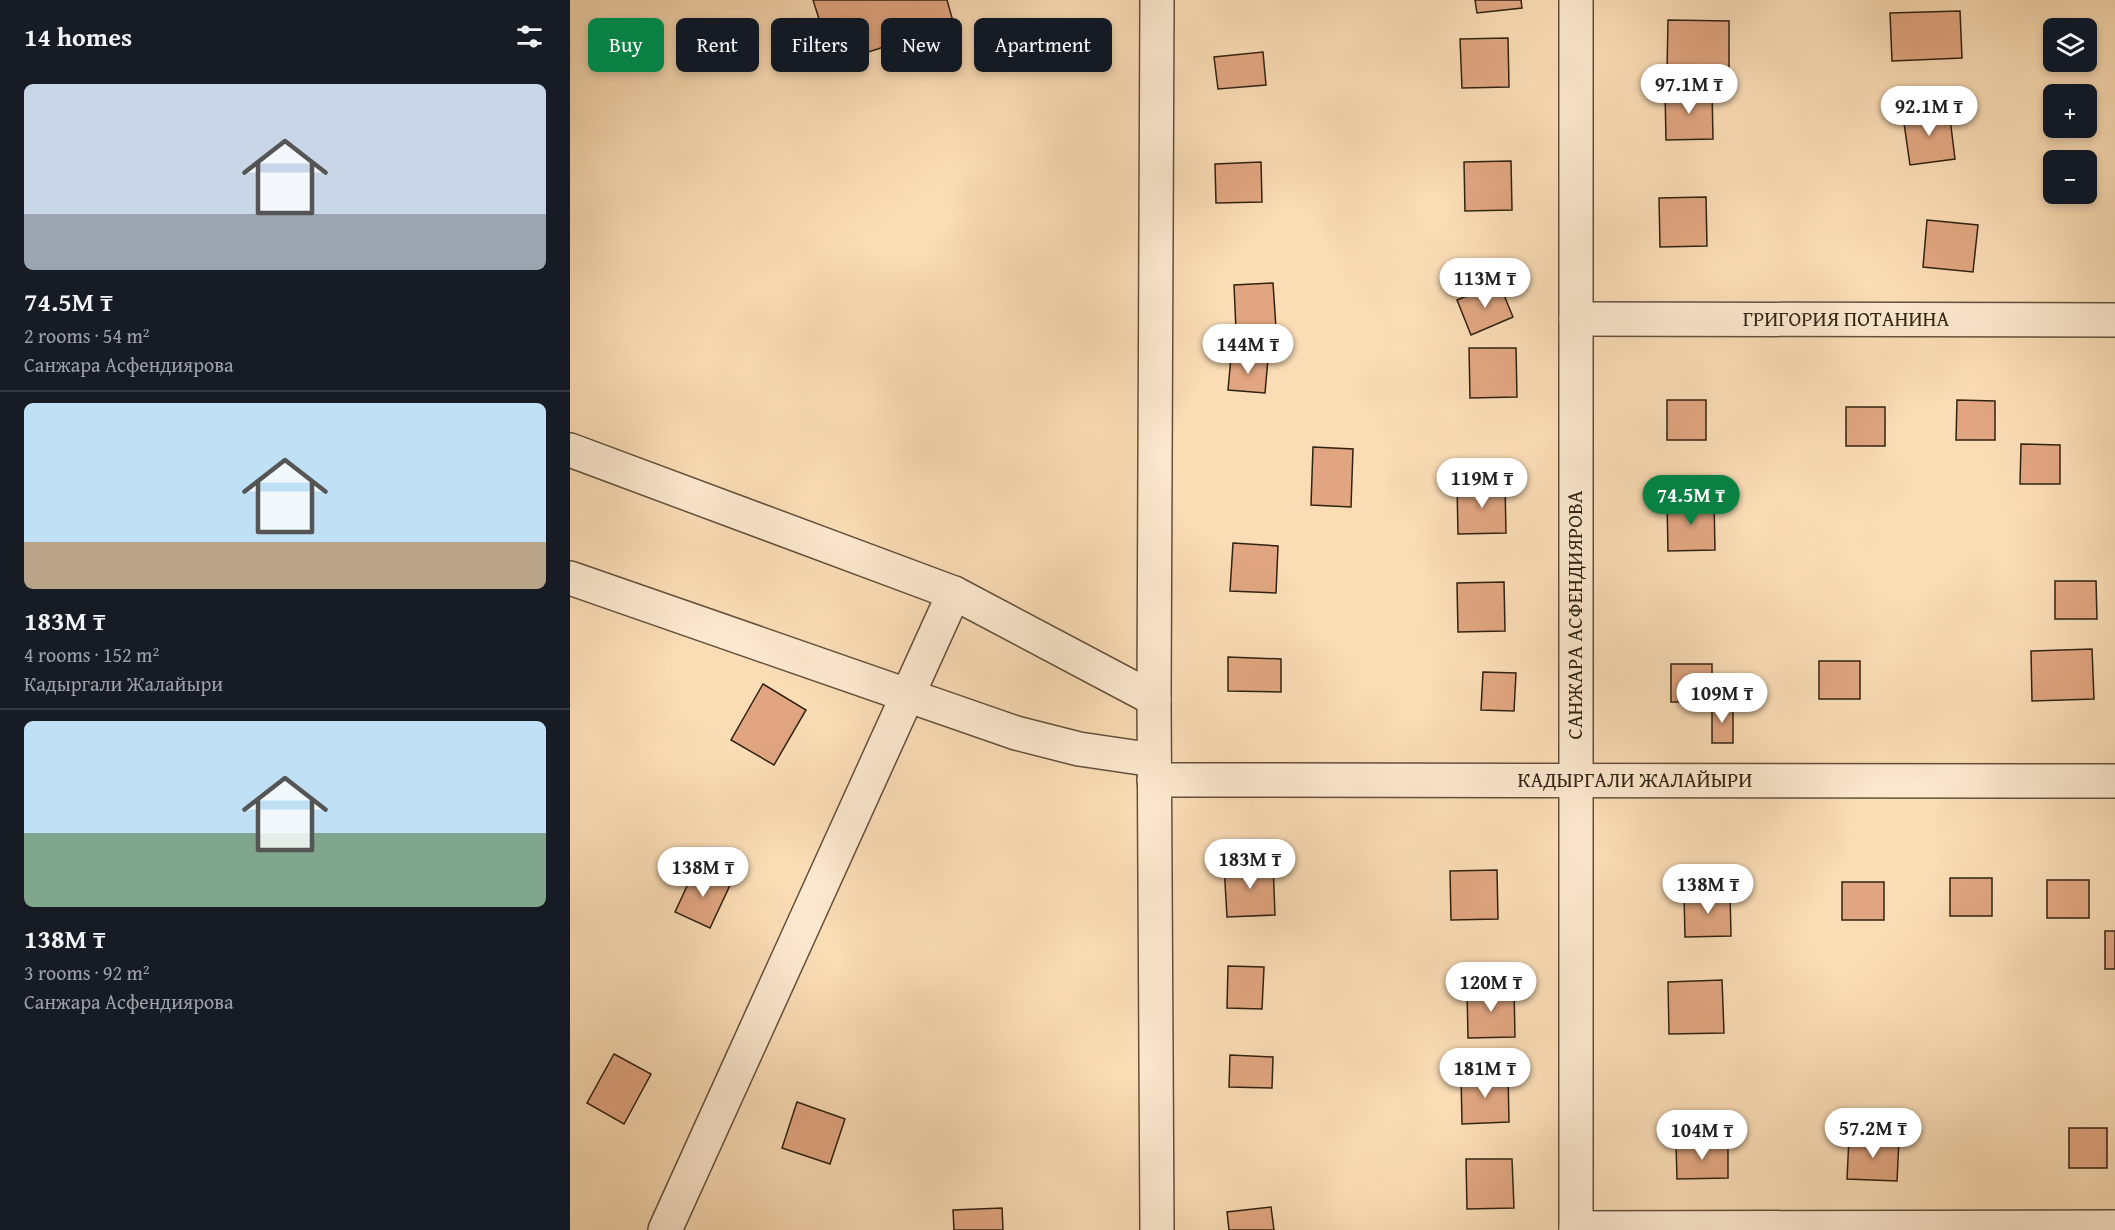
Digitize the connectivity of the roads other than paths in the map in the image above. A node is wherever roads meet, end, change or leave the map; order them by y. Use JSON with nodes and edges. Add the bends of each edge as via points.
{"nodes":[{"id":1,"x":1157,"y":0,"type":"edge"},
{"id":2,"x":1576,"y":0,"type":"edge"},
{"id":3,"x":1576,"y":319,"type":"junction"},
{"id":4,"x":2115,"y":320,"type":"edge"},
{"id":5,"x":570,"y":450,"type":"edge"},
{"id":6,"x":570,"y":578,"type":"edge"},
{"id":7,"x":954,"y":593,"type":"junction"},
{"id":8,"x":906,"y":696,"type":"junction"},
{"id":9,"x":1154,"y":699,"type":"junction"},
{"id":10,"x":1155,"y":770,"type":"junction"},
{"id":11,"x":1575,"y":780,"type":"junction"},
{"id":12,"x":2115,"y":781,"type":"edge"},
{"id":13,"x":2115,"y":1227,"type":"edge"},
{"id":14,"x":1576,"y":1229,"type":"edge"},
{"id":15,"x":665,"y":1230,"type":"edge"},
{"id":16,"x":1156,"y":1230,"type":"edge"}],
"edges":[{"from":1,"to":9,"type":"street"},
{"from":2,"to":3,"type":"street","name":"САНЖАРА АСФЕНДИЯРОВА"},
{"from":3,"to":4,"type":"street","name":"ГРИГОРИЯ ПОТАНИНА"},
{"from":3,"to":11,"type":"street","name":"САНЖАРА АСФЕНДИЯРОВА"},
{"from":5,"to":7,"type":"street"},
{"from":6,"to":8,"type":"street","name":"КАДЫРГАЛИ ЖАЛАЙЫРИ"},
{"from":7,"to":8,"type":"street"},
{"from":7,"to":9,"type":"street"},
{"from":8,"to":10,"type":"street","name":"КАДЫРГАЛИ ЖАЛАЙЫРИ","via":[[1016,733]]},
{"from":8,"to":15,"type":"street"},
{"from":9,"to":10,"type":"street"},
{"from":10,"to":11,"type":"street","name":"КАДЫРГАЛИ ЖАЛАЙЫРИ"},
{"from":10,"to":16,"type":"street"},
{"from":11,"to":12,"type":"street","name":"КАДЫРГАЛИ ЖАЛАЙЫРИ"},
{"from":11,"to":14,"type":"street","name":"САНЖАРА АСФЕНДИЯРОВА"},
{"from":13,"to":14,"type":"street"}]}
